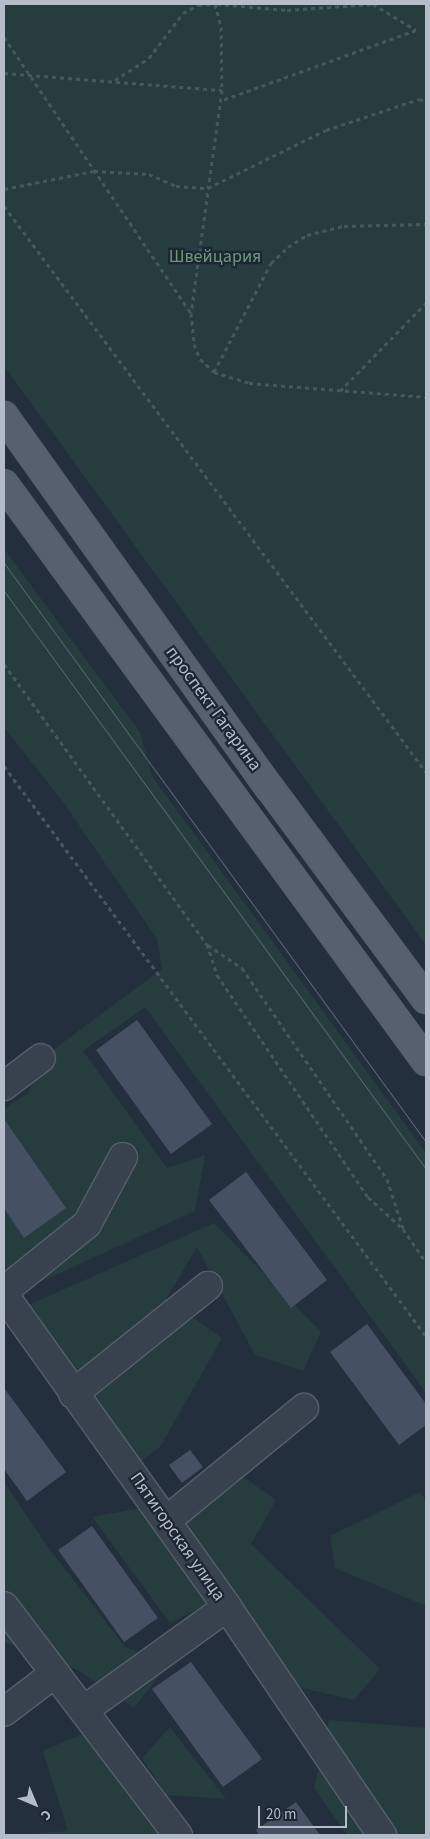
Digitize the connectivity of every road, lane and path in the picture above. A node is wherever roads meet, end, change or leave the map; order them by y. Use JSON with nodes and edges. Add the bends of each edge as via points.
{"nodes":[{"id":1,"x":215,"y":4,"type":"edge"},
{"id":2,"x":4,"y":37,"type":"edge"},
{"id":3,"x":4,"y":73,"type":"edge"},
{"id":4,"x":32,"y":75,"type":"junction"},
{"id":5,"x":114,"y":80,"type":"junction"},
{"id":6,"x":222,"y":90,"type":"junction"},
{"id":7,"x":220,"y":101,"type":"junction"},
{"id":8,"x":426,"y":101,"type":"edge"},
{"id":9,"x":94,"y":171,"type":"junction"},
{"id":10,"x":208,"y":188,"type":"junction"},
{"id":11,"x":4,"y":189,"type":"edge"},
{"id":12,"x":4,"y":206,"type":"edge"},
{"id":13,"x":426,"y":224,"type":"edge"},
{"id":14,"x":426,"y":303,"type":"edge"},
{"id":15,"x":191,"y":313,"type":"junction"},
{"id":16,"x":214,"y":372,"type":"junction"},
{"id":17,"x":339,"y":392,"type":"junction"},
{"id":18,"x":426,"y":397,"type":"edge"},
{"id":19,"x":4,"y":416,"type":"edge"},
{"id":20,"x":4,"y":484,"type":"edge"},
{"id":21,"x":4,"y":664,"type":"edge"},
{"id":22,"x":4,"y":766,"type":"edge"},
{"id":23,"x":426,"y":772,"type":"edge"},
{"id":24,"x":207,"y":944,"type":"junction"},
{"id":25,"x":426,"y":999,"type":"edge"},
{"id":26,"x":41,"y":1058,"type":"dead end"},
{"id":27,"x":426,"y":1061,"type":"edge"},
{"id":28,"x":4,"y":1086,"type":"edge"},
{"id":29,"x":123,"y":1156,"type":"dead end"},
{"id":30,"x":403,"y":1229,"type":"junction"},
{"id":31,"x":426,"y":1262,"type":"edge"},
{"id":32,"x":208,"y":1286,"type":"dead end"},
{"id":33,"x":4,"y":1293,"type":"edge"},
{"id":34,"x":426,"y":1336,"type":"edge"},
{"id":35,"x":73,"y":1394,"type":"junction"},
{"id":36,"x":304,"y":1408,"type":"dead end"},
{"id":37,"x":167,"y":1520,"type":"junction"},
{"id":38,"x":4,"y":1606,"type":"edge"},
{"id":39,"x":227,"y":1607,"type":"junction"},
{"id":40,"x":55,"y":1673,"type":"junction"},
{"id":41,"x":84,"y":1710,"type":"junction"},
{"id":42,"x":4,"y":1712,"type":"edge"},
{"id":43,"x":178,"y":1835,"type":"edge"},
{"id":44,"x":382,"y":1835,"type":"edge"}],
"edges":[{"from":1,"to":5,"type":"path","via":[[198,4],[183,14],[149,58]]},
{"from":1,"to":6,"type":"path","via":[[221,27]]},
{"from":1,"to":7,"type":"path","via":[[287,10],[373,4],[416,30]]},
{"from":2,"to":4,"type":"path"},
{"from":3,"to":4,"type":"path"},
{"from":4,"to":5,"type":"path"},
{"from":4,"to":9,"type":"path"},
{"from":5,"to":6,"type":"path"},
{"from":6,"to":7,"type":"path"},
{"from":7,"to":10,"type":"path"},
{"from":8,"to":10,"type":"path","via":[[419,99],[326,130]]},
{"from":9,"to":10,"type":"path","via":[[149,174],[176,186]]},
{"from":9,"to":11,"type":"path"},
{"from":9,"to":15,"type":"path"},
{"from":10,"to":15,"type":"path"},
{"from":12,"to":23,"type":"path"},
{"from":13,"to":16,"type":"path","via":[[344,226],[307,235],[288,247],[271,263]]},
{"from":14,"to":17,"type":"path"},
{"from":15,"to":16,"type":"path","via":[[194,344],[200,359]]},
{"from":16,"to":17,"type":"path","via":[[249,383]]},
{"from":17,"to":18,"type":"path"},
{"from":19,"to":25,"type":"main road","name":"проспект Гагарина","via":[[269,787]]},
{"from":20,"to":27,"type":"main road","name":"проспект Гагарина"},
{"from":21,"to":24,"type":"path"},
{"from":22,"to":34,"type":"path"},
{"from":24,"to":30,"type":"path","via":[[217,975],[363,1188]]},
{"from":24,"to":30,"type":"path","via":[[242,968],[248,976],[386,1179]]},
{"from":26,"to":28,"type":"street"},
{"from":29,"to":33,"type":"street","via":[[87,1224]]},
{"from":30,"to":31,"type":"path"},
{"from":32,"to":35,"type":"street"},
{"from":33,"to":35,"type":"street","name":"Пятигорская улица"},
{"from":35,"to":37,"type":"street","name":"Пятигорская улица"},
{"from":36,"to":37,"type":"street"},
{"from":37,"to":39,"type":"street","name":"Пятигорская улица"},
{"from":38,"to":40,"type":"street"},
{"from":39,"to":41,"type":"street","name":"Пятигорская улица"},
{"from":39,"to":44,"type":"street"},
{"from":40,"to":41,"type":"street"},
{"from":40,"to":42,"type":"street"},
{"from":41,"to":43,"type":"street"}]}
